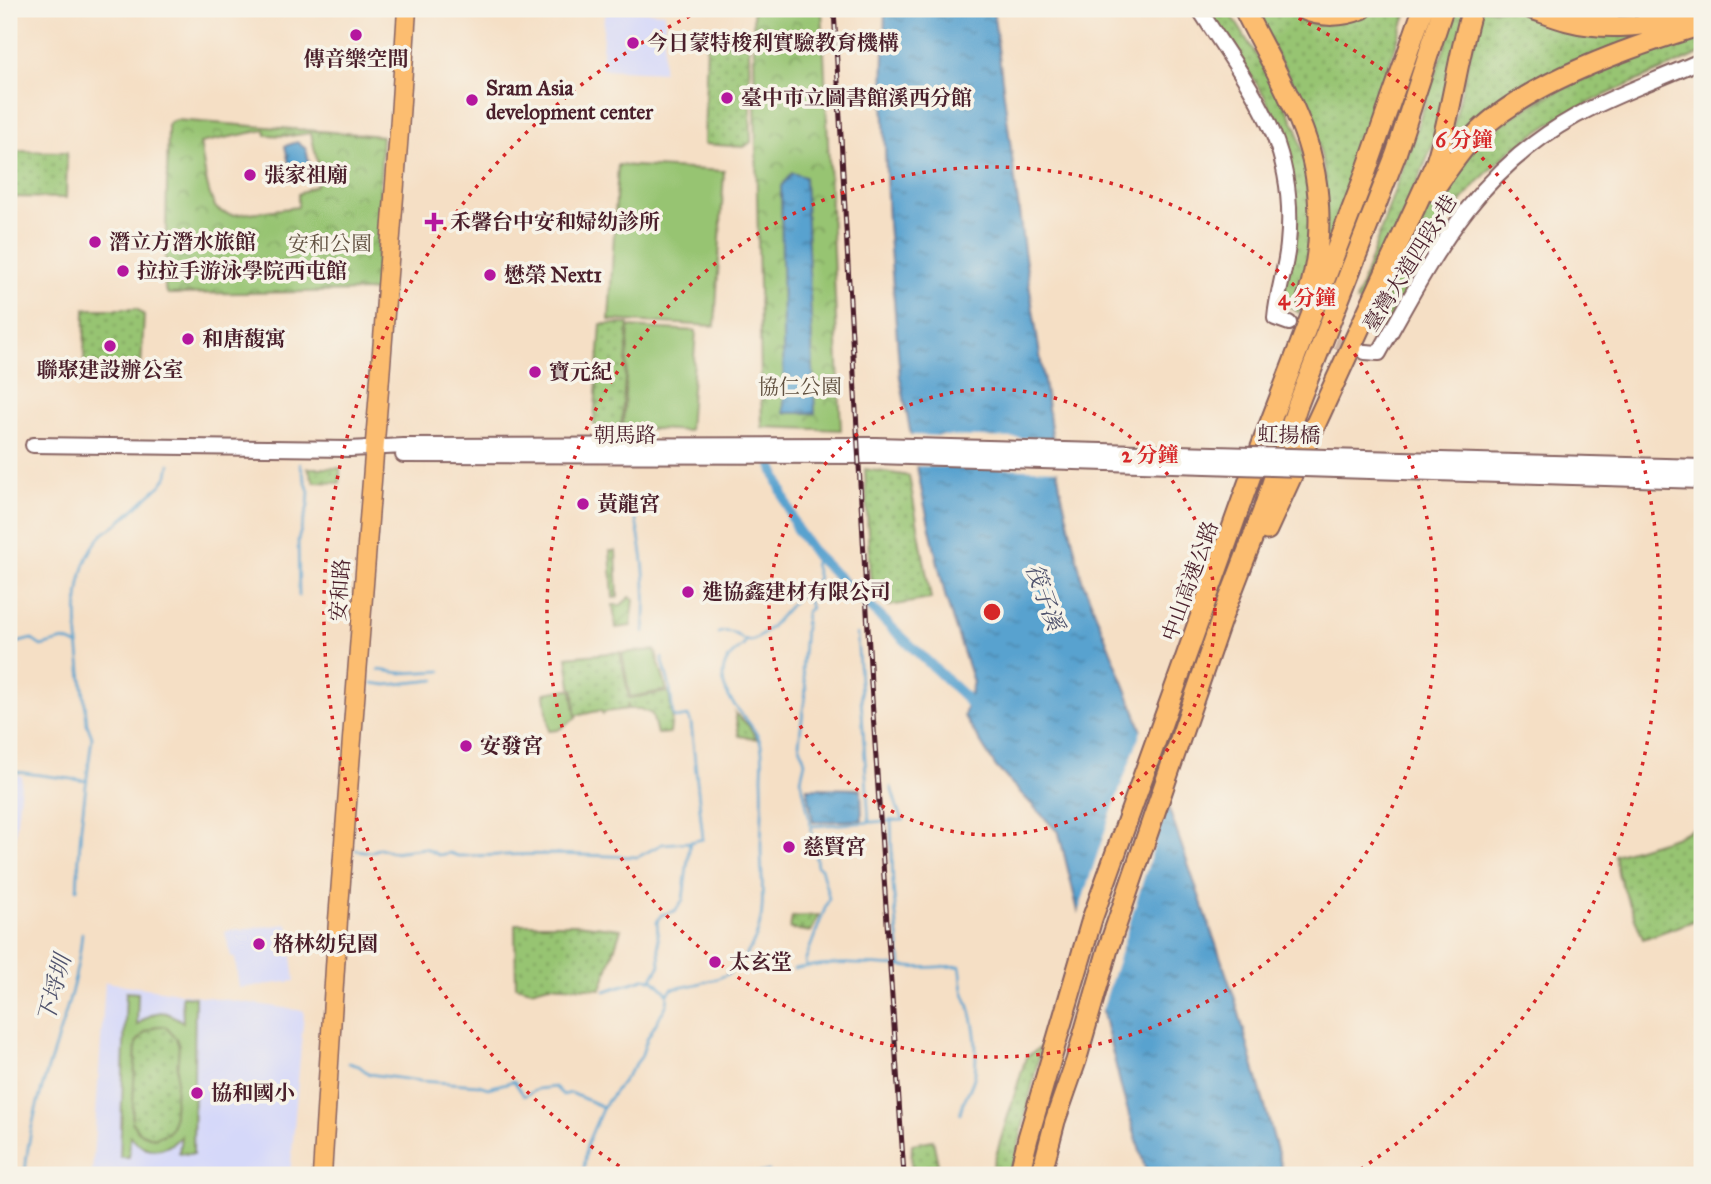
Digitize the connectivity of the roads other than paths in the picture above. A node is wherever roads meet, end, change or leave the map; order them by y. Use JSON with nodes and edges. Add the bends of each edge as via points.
{"nodes":[{"id":1,"x":407,"y":9,"type":"edge"},
{"id":2,"x":1199,"y":9,"type":"edge"},
{"id":3,"x":1233,"y":9,"type":"edge"},
{"id":4,"x":1244,"y":9,"type":"edge"},
{"id":5,"x":1302,"y":9,"type":"edge"},
{"id":6,"x":1362,"y":9,"type":"edge"},
{"id":7,"x":1423,"y":9,"type":"edge"},
{"id":8,"x":1443,"y":9,"type":"edge"},
{"id":9,"x":1472,"y":9,"type":"edge"},
{"id":10,"x":1532,"y":9,"type":"edge"},
{"id":11,"x":1552,"y":9,"type":"edge"},
{"id":12,"x":1611,"y":9,"type":"edge"},
{"id":13,"x":1702,"y":17,"type":"edge"},
{"id":14,"x":1702,"y":25,"type":"edge"},
{"id":15,"x":1702,"y":60,"type":"edge"},
{"id":16,"x":1292,"y":104,"type":"junction"},
{"id":17,"x":1401,"y":239,"type":"junction"},
{"id":18,"x":1289,"y":323,"type":"dead end"},
{"id":19,"x":1365,"y":352,"type":"dead end"},
{"id":20,"x":1265,"y":436,"type":"junction"},
{"id":21,"x":33,"y":445,"type":"dead end"},
{"id":22,"x":375,"y":449,"type":"junction"},
{"id":23,"x":875,"y":450,"type":"junction"},
{"id":24,"x":1702,"y":467,"type":"edge"},
{"id":25,"x":1702,"y":481,"type":"edge"},
{"id":26,"x":1221,"y":620,"type":"junction"},
{"id":27,"x":322,"y":1175,"type":"edge"},
{"id":28,"x":1019,"y":1175,"type":"edge"},
{"id":29,"x":1041,"y":1175,"type":"edge"}],
"edges":[{"from":1,"to":22,"type":"main road","name":"安和路"},
{"from":2,"to":18,"type":"street","via":[[1259,102],[1280,152],[1290,204],[1275,318]]},
{"from":3,"to":16,"type":"highway"},
{"from":4,"to":16,"type":"highway"},
{"from":5,"to":6,"type":"highway","via":[[1335,16]]},
{"from":7,"to":20,"type":"highway","name":"中山高速公路"},
{"from":8,"to":26,"type":"highway","name":"中山高速公路","via":[[1396,154],[1297,407]]},
{"from":9,"to":17,"type":"highway","via":[[1447,127]]},
{"from":10,"to":13,"type":"highway","via":[[1569,21],[1611,26]]},
{"from":11,"to":12,"type":"highway","via":[[1580,13]]},
{"from":14,"to":17,"type":"highway","via":[[1584,69],[1498,115],[1458,155]]},
{"from":15,"to":19,"type":"street","name":"臺灣大道四段5巷","via":[[1578,115],[1518,156],[1485,186],[1441,243],[1379,353]]},
{"from":16,"to":20,"type":"highway","via":[[1311,155],[1320,217],[1312,282]]},
{"from":17,"to":26,"type":"highway","via":[[1281,502]]},
{"from":20,"to":28,"type":"highway","name":"中山高速公路","via":[[1092,919]]},
{"from":21,"to":22,"type":"street","name":"朝馬路"},
{"from":22,"to":23,"type":"street","name":"朝馬路"},
{"from":22,"to":27,"type":"main road","name":"安和路"},
{"from":23,"to":24,"type":"street","name":"虹揚橋","bridge":true},
{"from":23,"to":25,"type":"street","name":"虹揚橋","bridge":true},
{"from":26,"to":29,"type":"highway","name":"中山高速公路","via":[[1108,949]]}]}
